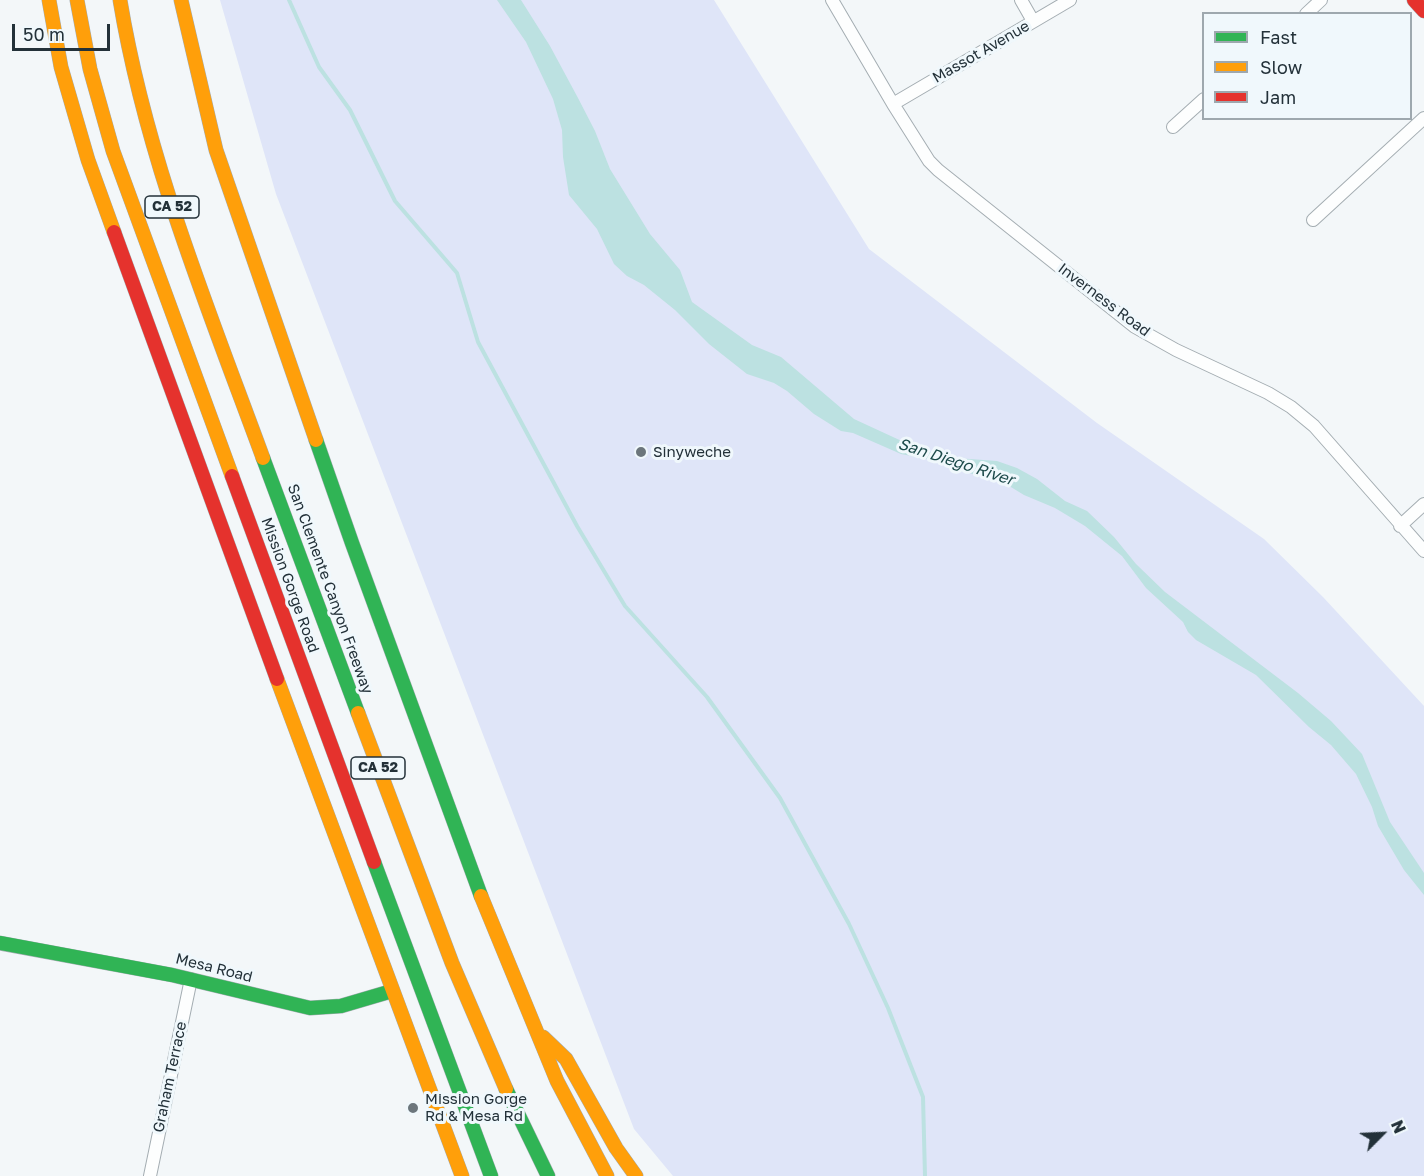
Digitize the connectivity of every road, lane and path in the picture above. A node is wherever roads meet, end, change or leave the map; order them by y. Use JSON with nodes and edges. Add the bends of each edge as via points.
{"nodes":[{"id":1,"x":49,"y":0,"type":"edge"},
{"id":2,"x":77,"y":0,"type":"edge"},
{"id":3,"x":120,"y":0,"type":"edge"},
{"id":4,"x":180,"y":0,"type":"edge"},
{"id":5,"x":832,"y":0,"type":"edge"},
{"id":6,"x":1021,"y":0,"type":"edge"},
{"id":7,"x":1070,"y":0,"type":"edge"},
{"id":8,"x":1321,"y":0,"type":"edge"},
{"id":9,"x":1414,"y":0,"type":"edge"},
{"id":10,"x":1424,"y":11,"type":"edge"},
{"id":11,"x":1308,"y":12,"type":"edge"},
{"id":12,"x":1034,"y":21,"type":"junction"},
{"id":13,"x":1202,"y":100,"type":"edge"},
{"id":14,"x":893,"y":104,"type":"junction"},
{"id":15,"x":1424,"y":118,"type":"edge"},
{"id":16,"x":1173,"y":127,"type":"dead end"},
{"id":17,"x":1313,"y":220,"type":"dead end"},
{"id":18,"x":1424,"y":504,"type":"edge"},
{"id":19,"x":1400,"y":526,"type":"junction"},
{"id":20,"x":1424,"y":551,"type":"edge"},
{"id":21,"x":0,"y":943,"type":"edge"},
{"id":22,"x":191,"y":979,"type":"junction"},
{"id":23,"x":417,"y":981,"type":"junction"},
{"id":24,"x":392,"y":991,"type":"junction"},
{"id":25,"x":534,"y":1028,"type":"junction"},
{"id":26,"x":521,"y":1123,"type":"junction"},
{"id":27,"x":150,"y":1176,"type":"edge"},
{"id":28,"x":462,"y":1176,"type":"edge"},
{"id":29,"x":491,"y":1176,"type":"edge"},
{"id":30,"x":532,"y":1176,"type":"edge"},
{"id":31,"x":548,"y":1176,"type":"edge"},
{"id":32,"x":607,"y":1176,"type":"edge"},
{"id":33,"x":636,"y":1176,"type":"edge"}],
"edges":[{"from":1,"to":24,"type":"main road","via":[[62,67],[88,160]]},
{"from":2,"to":23,"type":"main road","name":"Mission Gorge Road","via":[[90,69],[113,151]]},
{"from":3,"to":26,"type":"main road","name":"San Clemente Canyon Freeway","number":"CA 52","via":[[124,33],[152,144],[187,251],[429,904],[478,1030]]},
{"from":4,"to":25,"type":"main road","via":[[216,150],[352,543],[471,871]]},
{"from":5,"to":14,"type":"street","name":"Inverness Road"},
{"from":6,"to":12,"type":"street"},
{"from":7,"to":12,"type":"street","name":"Massot Avenue"},
{"from":8,"to":11,"type":"street"},
{"from":9,"to":10,"type":"main road"},
{"from":12,"to":14,"type":"street","name":"Massot Avenue"},
{"from":13,"to":16,"type":"street"},
{"from":14,"to":19,"type":"street","name":"Inverness Road","via":[[930,161],[948,179],[1135,327],[1291,407],[1314,426]]},
{"from":15,"to":17,"type":"street"},
{"from":18,"to":19,"type":"street"},
{"from":19,"to":20,"type":"street","name":"Inverness Road"},
{"from":21,"to":22,"type":"main road","name":"Mesa Road"},
{"from":22,"to":24,"type":"main road","name":"Mesa Road","via":[[309,1008],[343,1007]]},
{"from":22,"to":27,"type":"street","name":"Graham Terrace"},
{"from":23,"to":24,"type":"main road","name":"Mesa Road"},
{"from":23,"to":29,"type":"main road","name":"Mission Gorge Road"},
{"from":24,"to":28,"type":"main road"},
{"from":25,"to":32,"type":"main road"},
{"from":25,"to":33,"type":"main road","via":[[566,1059],[605,1131]]},
{"from":26,"to":30,"type":"main road"},
{"from":26,"to":31,"type":"main road","name":"San Clemente Canyon Freeway","number":"CA 52"}]}
